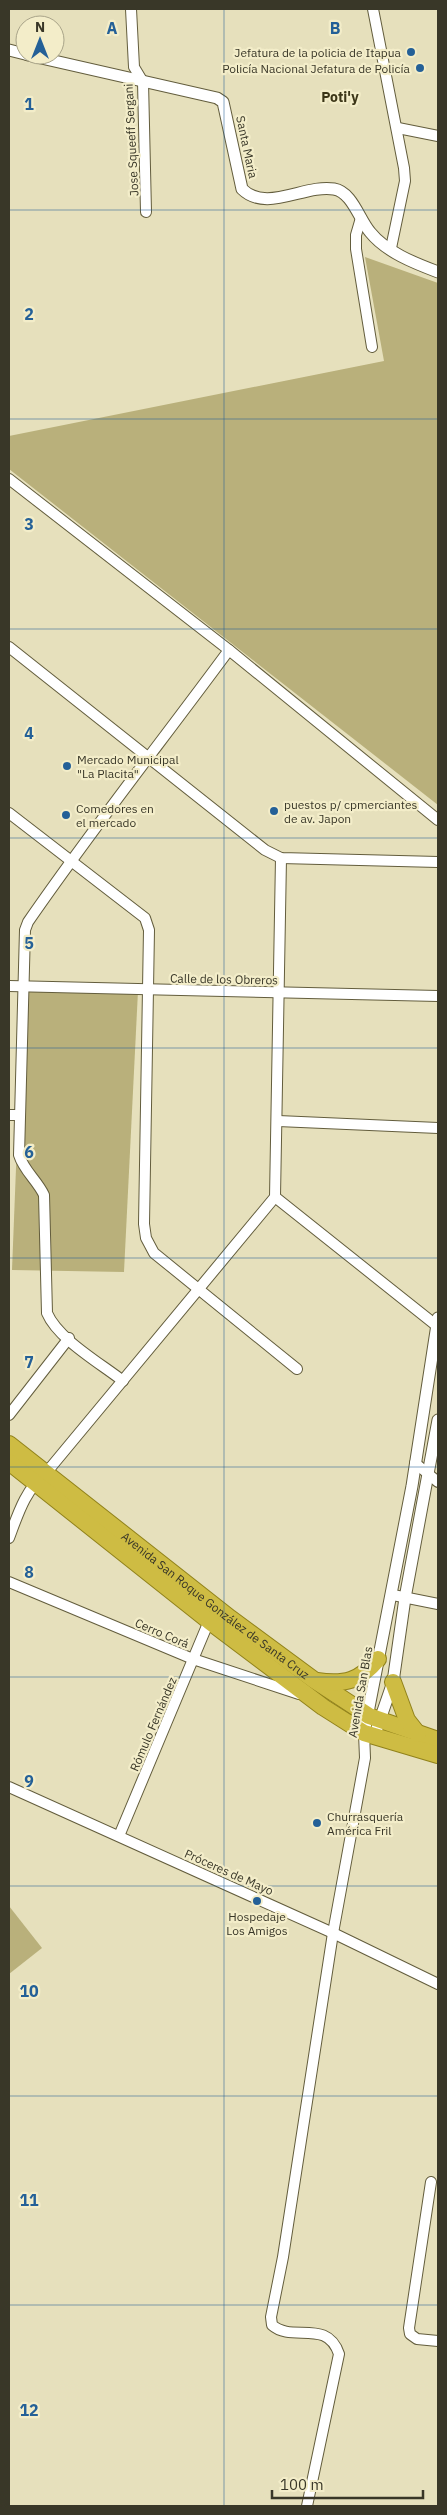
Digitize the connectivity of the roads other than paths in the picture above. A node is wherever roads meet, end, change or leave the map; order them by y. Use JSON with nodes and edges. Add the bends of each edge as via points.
{"nodes":[{"id":1,"x":131,"y":9,"type":"edge"},
{"id":2,"x":373,"y":9,"type":"edge"},
{"id":3,"x":65,"y":64,"type":"edge"},
{"id":4,"x":143,"y":82,"type":"junction"},
{"id":5,"x":398,"y":128,"type":"junction"},
{"id":6,"x":438,"y":136,"type":"edge"},
{"id":7,"x":146,"y":212,"type":"dead end"},
{"id":8,"x":361,"y":218,"type":"junction"},
{"id":9,"x":391,"y":248,"type":"junction"},
{"id":10,"x":438,"y":272,"type":"edge"},
{"id":11,"x":372,"y":347,"type":"dead end"},
{"id":12,"x":9,"y":479,"type":"edge"},
{"id":13,"x":9,"y":647,"type":"edge"},
{"id":14,"x":228,"y":650,"type":"junction"},
{"id":15,"x":150,"y":759,"type":"junction"},
{"id":16,"x":9,"y":813,"type":"edge"},
{"id":17,"x":438,"y":820,"type":"edge"},
{"id":18,"x":281,"y":858,"type":"junction"},
{"id":19,"x":70,"y":860,"type":"junction"},
{"id":20,"x":438,"y":862,"type":"edge"},
{"id":21,"x":9,"y":986,"type":"edge"},
{"id":22,"x":24,"y":987,"type":"junction"},
{"id":23,"x":148,"y":990,"type":"junction"},
{"id":24,"x":278,"y":993,"type":"junction"},
{"id":25,"x":438,"y":996,"type":"edge"},
{"id":26,"x":9,"y":1115,"type":"edge"},
{"id":27,"x":20,"y":1115,"type":"junction"},
{"id":28,"x":278,"y":1121,"type":"junction"},
{"id":29,"x":438,"y":1128,"type":"edge"},
{"id":30,"x":276,"y":1197,"type":"junction"},
{"id":31,"x":199,"y":1290,"type":"junction"},
{"id":32,"x":438,"y":1322,"type":"edge"},
{"id":33,"x":69,"y":1338,"type":"junction"},
{"id":34,"x":297,"y":1369,"type":"dead end"},
{"id":35,"x":123,"y":1381,"type":"junction"},
{"id":36,"x":9,"y":1415,"type":"edge"},
{"id":37,"x":438,"y":1420,"type":"edge"},
{"id":38,"x":9,"y":1444,"type":"edge"},
{"id":39,"x":9,"y":1462,"type":"edge"},
{"id":40,"x":415,"y":1463,"type":"junction"},
{"id":41,"x":40,"y":1478,"type":"junction"},
{"id":42,"x":434,"y":1479,"type":"edge"},
{"id":43,"x":9,"y":1538,"type":"edge"},
{"id":44,"x":9,"y":1582,"type":"edge"},
{"id":45,"x":392,"y":1595,"type":"junction"},
{"id":46,"x":406,"y":1598,"type":"junction"},
{"id":47,"x":438,"y":1604,"type":"edge"},
{"id":48,"x":209,"y":1620,"type":"junction"},
{"id":49,"x":378,"y":1658,"type":"junction"},
{"id":50,"x":193,"y":1659,"type":"junction"},
{"id":51,"x":314,"y":1680,"type":"junction"},
{"id":52,"x":393,"y":1682,"type":"junction"},
{"id":53,"x":310,"y":1697,"type":"junction"},
{"id":54,"x":374,"y":1718,"type":"junction"},
{"id":55,"x":418,"y":1734,"type":"junction"},
{"id":56,"x":369,"y":1735,"type":"junction"},
{"id":57,"x":438,"y":1740,"type":"edge"},
{"id":58,"x":438,"y":1755,"type":"edge"},
{"id":59,"x":9,"y":1787,"type":"edge"},
{"id":60,"x":119,"y":1836,"type":"junction"},
{"id":61,"x":333,"y":1933,"type":"junction"},
{"id":62,"x":438,"y":1984,"type":"edge"},
{"id":63,"x":431,"y":2182,"type":"dead end"},
{"id":64,"x":438,"y":2341,"type":"edge"},
{"id":65,"x":307,"y":2506,"type":"edge"}],
"edges":[{"from":1,"to":4,"type":"street","name":"Jose Squeeff Sergani","via":[[134,67]]},
{"from":2,"to":5,"type":"street"},
{"from":3,"to":4,"type":"street","name":"Santa Maria"},
{"from":4,"to":7,"type":"street","name":"Jose Squeeff Sergani"},
{"from":4,"to":8,"type":"street","name":"Santa Maria","via":[[210,95],[222,102],[242,189],[249,195],[263,199],[335,189],[347,197]]},
{"from":5,"to":6,"type":"street"},
{"from":5,"to":9,"type":"street","via":[[405,181]]},
{"from":8,"to":9,"type":"street","name":"Santa Maria","via":[[370,232]]},
{"from":8,"to":11,"type":"street","via":[[356,249]]},
{"from":9,"to":10,"type":"street","name":"Santa Maria"},
{"from":12,"to":14,"type":"street"},
{"from":13,"to":15,"type":"street"},
{"from":14,"to":15,"type":"street"},
{"from":14,"to":17,"type":"street"},
{"from":15,"to":18,"type":"street","via":[[265,850]]},
{"from":15,"to":19,"type":"street"},
{"from":16,"to":19,"type":"street"},
{"from":18,"to":20,"type":"street"},
{"from":18,"to":24,"type":"street"},
{"from":19,"to":22,"type":"street","via":[[28,922]]},
{"from":19,"to":23,"type":"street","via":[[145,918],[149,930]]},
{"from":21,"to":22,"type":"street","name":"Calle de los Obreros"},
{"from":22,"to":23,"type":"street","name":"Calle de los Obreros"},
{"from":22,"to":27,"type":"street"},
{"from":23,"to":24,"type":"street","name":"Calle de los Obreros"},
{"from":23,"to":31,"type":"street","via":[[146,1238],[154,1253]]},
{"from":24,"to":25,"type":"street","name":"Calle de los Obreros"},
{"from":24,"to":28,"type":"street"},
{"from":26,"to":27,"type":"street"},
{"from":27,"to":33,"type":"street","via":[[19,1156],[23,1167],[38,1182],[44,1195],[47,1313],[51,1322]]},
{"from":28,"to":29,"type":"street"},
{"from":28,"to":30,"type":"street"},
{"from":30,"to":31,"type":"street"},
{"from":30,"to":32,"type":"street"},
{"from":31,"to":34,"type":"street"},
{"from":31,"to":35,"type":"street"},
{"from":32,"to":40,"type":"street","name":"Avenida San Blas"},
{"from":33,"to":35,"type":"street"},
{"from":33,"to":36,"type":"street"},
{"from":35,"to":41,"type":"street"},
{"from":37,"to":42,"type":"street","name":"Avenida San Blas"},
{"from":38,"to":41,"type":"highway","name":"Avenida San Roque González de Santa Cruz"},
{"from":39,"to":41,"type":"highway","name":"Avenida San Roque González de Santa Cruz"},
{"from":40,"to":42,"type":"street"},
{"from":40,"to":45,"type":"street","name":"Avenida San Blas"},
{"from":41,"to":43,"type":"street","via":[[24,1500]]},
{"from":41,"to":48,"type":"highway","name":"Avenida San Roque González de Santa Cruz"},
{"from":41,"to":51,"type":"highway","name":"Avenida San Roque González de Santa Cruz"},
{"from":42,"to":46,"type":"street","name":"Avenida San Blas"},
{"from":44,"to":50,"type":"street","name":"Cerro Corá"},
{"from":45,"to":46,"type":"street"},
{"from":45,"to":49,"type":"street","name":"Avenida San Blas"},
{"from":46,"to":47,"type":"street"},
{"from":46,"to":52,"type":"street","name":"Avenida San Blas"},
{"from":48,"to":50,"type":"street","name":"Rómulo Fernández"},
{"from":48,"to":53,"type":"highway","name":"Avenida San Roque González de Santa Cruz"},
{"from":49,"to":51,"type":"highway","via":[[367,1672],[354,1679],[332,1683]]},
{"from":49,"to":54,"type":"street","name":"Avenida San Blas"},
{"from":50,"to":53,"type":"street","name":"Cerro Corá"},
{"from":50,"to":60,"type":"street","name":"Rómulo Fernández"},
{"from":51,"to":54,"type":"highway","name":"Avenida San Roque González de Santa Cruz"},
{"from":52,"to":54,"type":"street","name":"Avenida San Blas"},
{"from":52,"to":55,"type":"highway","via":[[407,1720]]},
{"from":53,"to":56,"type":"highway","name":"Avenida San Roque González de Santa Cruz"},
{"from":54,"to":55,"type":"highway","name":"Avenida San Roque González de Santa Cruz"},
{"from":54,"to":56,"type":"street","name":"Avenida San Blas"},
{"from":55,"to":57,"type":"highway","name":"Avenida San Roque González de Santa Cruz"},
{"from":56,"to":58,"type":"highway","name":"Avenida San Roque González de Santa Cruz"},
{"from":56,"to":61,"type":"street","name":"Avenida San Blas"},
{"from":59,"to":60,"type":"street","name":"Próceres de Mayo"},
{"from":60,"to":61,"type":"street","name":"Próceres de Mayo"},
{"from":61,"to":62,"type":"street","name":"Próceres de Mayo"},
{"from":61,"to":65,"type":"street","name":"Avenida San Blas","via":[[271,2317],[277,2330],[328,2337],[335,2342],[339,2354]]},
{"from":63,"to":64,"type":"street","via":[[409,2328],[410,2334],[418,2339]]}]}
